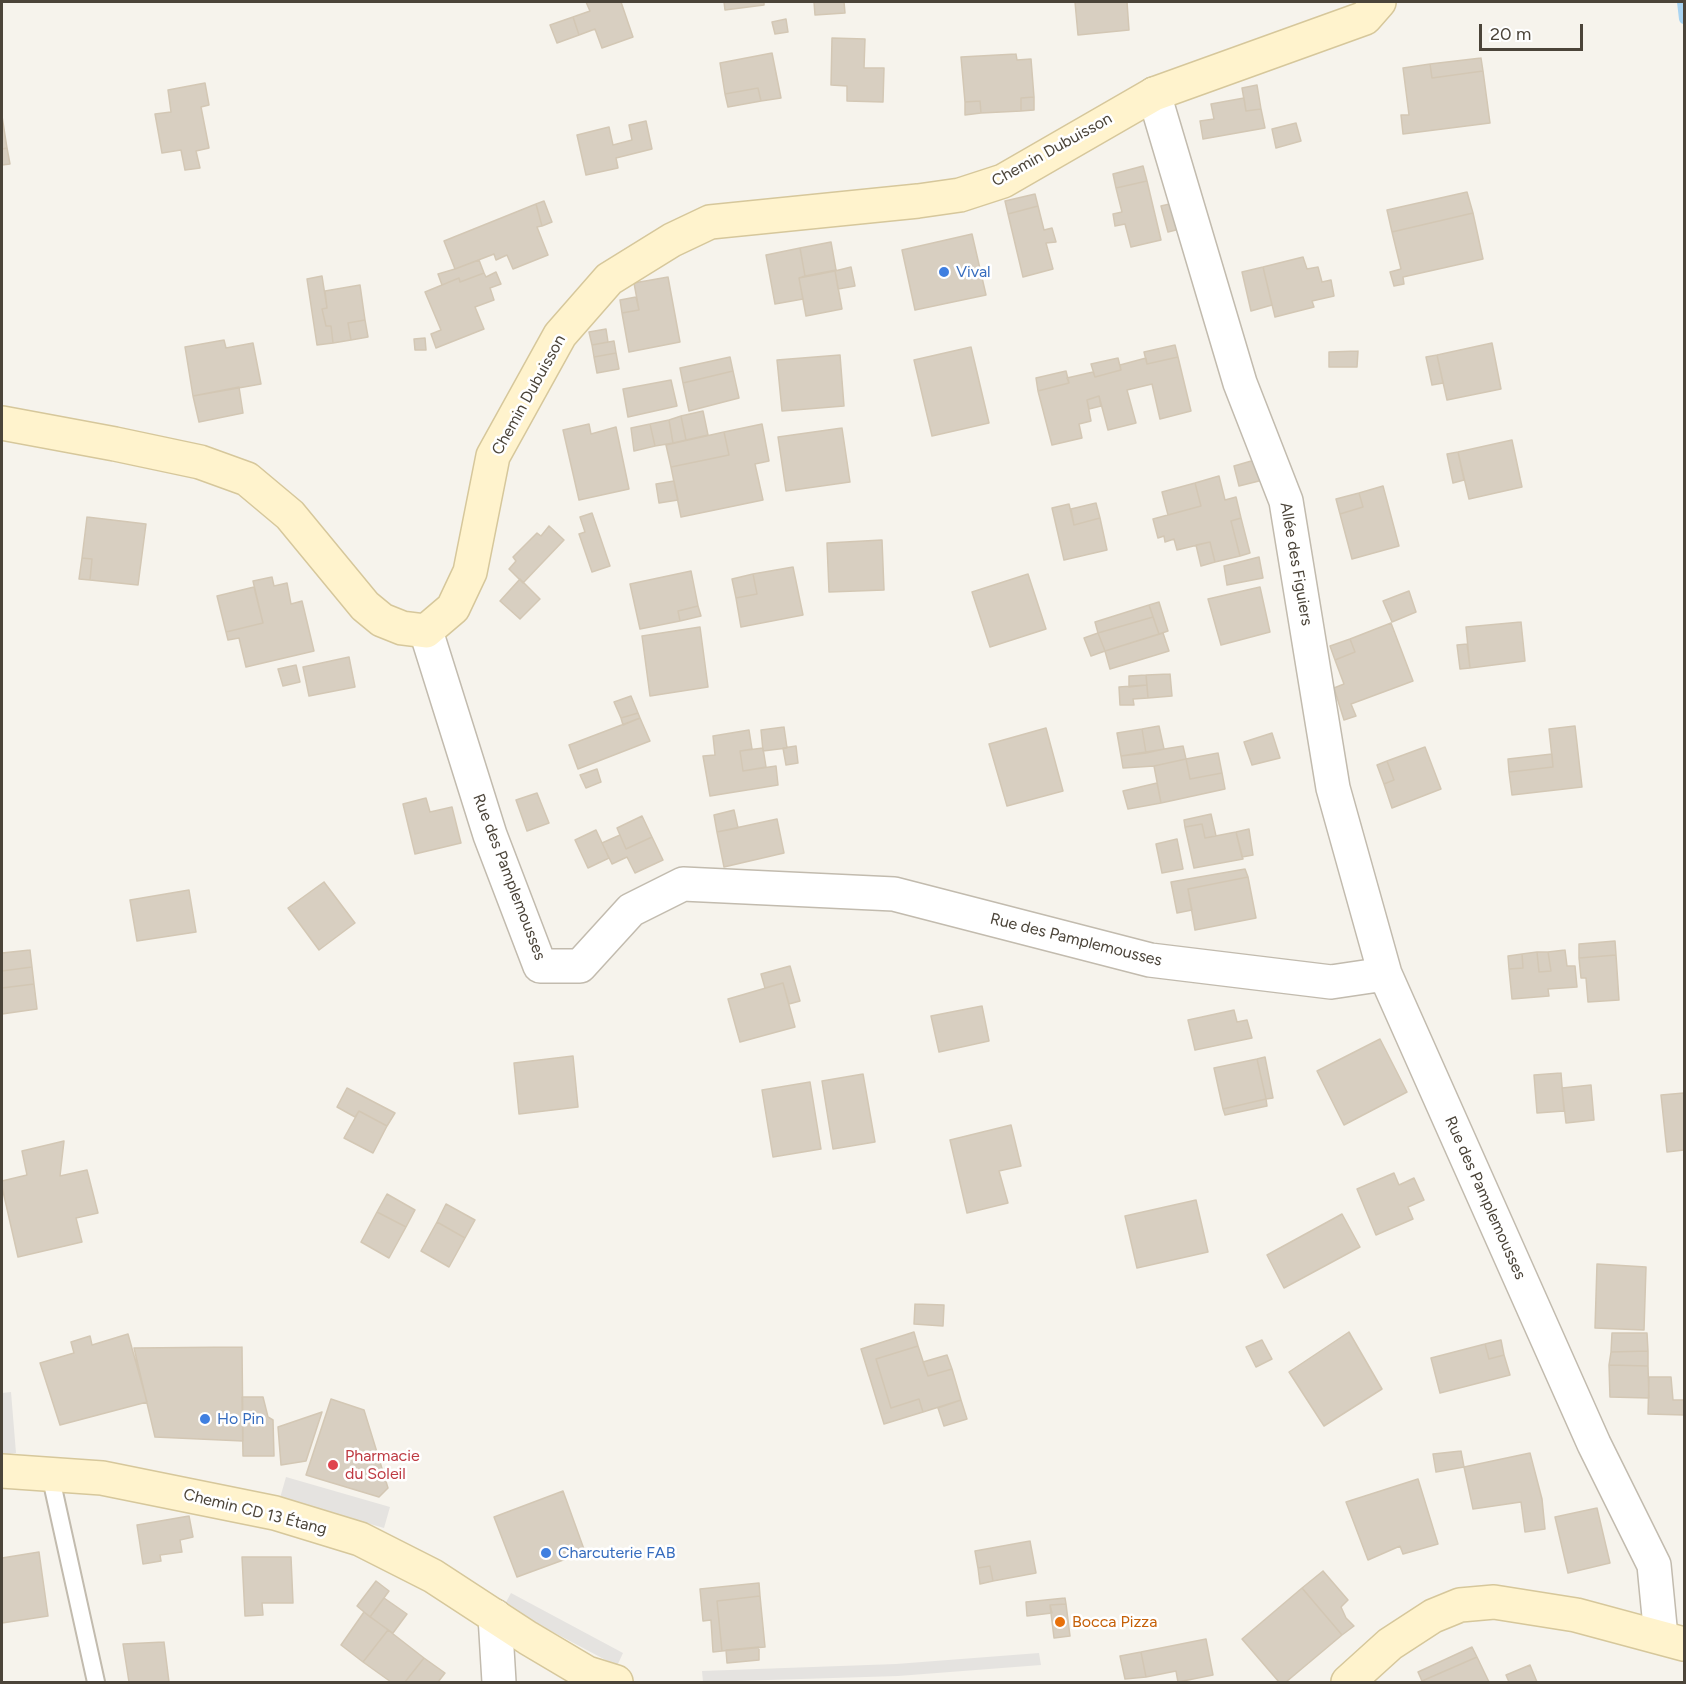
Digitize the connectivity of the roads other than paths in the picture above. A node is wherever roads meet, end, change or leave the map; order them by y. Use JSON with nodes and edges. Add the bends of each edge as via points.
{"nodes":[{"id":1,"x":1379,"y":2,"type":"edge"},
{"id":2,"x":1154,"y":94,"type":"junction"},
{"id":3,"x":2,"y":423,"type":"edge"},
{"id":4,"x":426,"y":631,"type":"junction"},
{"id":5,"x":1384,"y":974,"type":"junction"},
{"id":6,"x":2,"y":1471,"type":"edge"},
{"id":7,"x":50,"y":1474,"type":"junction"},
{"id":8,"x":495,"y":1616,"type":"junction"},
{"id":9,"x":1673,"y":1641,"type":"edge"},
{"id":10,"x":96,"y":1683,"type":"edge"},
{"id":11,"x":499,"y":1683,"type":"edge"},
{"id":12,"x":615,"y":1683,"type":"edge"},
{"id":13,"x":1348,"y":1683,"type":"edge"}],
"edges":[{"from":1,"to":2,"type":"main road","name":"Chemin Dubuisson","via":[[1365,18]]},
{"from":2,"to":4,"type":"main road","name":"Chemin Dubuisson","via":[[1003,181],[960,195],[918,201],[710,222],[672,240],[609,279],[560,335],[493,456],[470,573],[453,608]]},
{"from":2,"to":5,"type":"street","name":"Allée des Figuiers","via":[[1240,382],[1286,501],[1333,788]]},
{"from":3,"to":4,"type":"main road","via":[[200,462],[247,479],[290,514],[365,606],[382,620]]},
{"from":4,"to":5,"type":"street","name":"Rue des Pamplemousses","via":[[490,835],[540,966],[580,966],[631,910],[683,884],[894,894],[1150,960],[1331,982]]},
{"from":5,"to":9,"type":"street","name":"Rue des Pamplemousses","via":[[1594,1444],[1654,1565]]},
{"from":6,"to":7,"type":"main road","name":"Chemin CD 13 Étang"},
{"from":7,"to":8,"type":"main road","name":"Chemin CD 13 Étang","via":[[102,1478],[263,1511],[360,1539],[433,1576]]},
{"from":7,"to":10,"type":"lane"},
{"from":8,"to":11,"type":"street"},
{"from":8,"to":12,"type":"main road","name":"Chemin CD 13 Étang","via":[[587,1673]]},
{"from":9,"to":13,"type":"main road","via":[[1576,1615],[1494,1602],[1460,1605],[1433,1616],[1390,1644]]}]}
